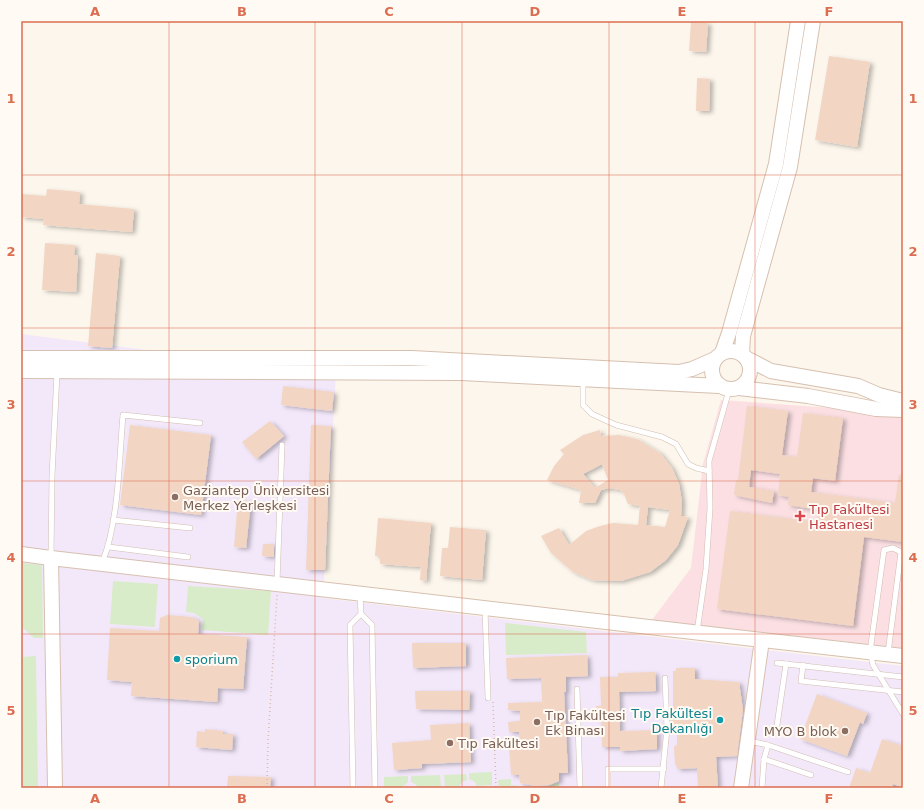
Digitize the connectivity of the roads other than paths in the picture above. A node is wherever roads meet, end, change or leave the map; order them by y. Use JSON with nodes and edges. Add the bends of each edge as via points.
{"nodes":[{"id":1,"x":798,"y":21,"type":"edge"},
{"id":2,"x":813,"y":21,"type":"edge"},
{"id":3,"x":718,"y":356,"type":"junction"},
{"id":4,"x":744,"y":356,"type":"junction"},
{"id":5,"x":21,"y":358,"type":"edge"},
{"id":6,"x":21,"y":371,"type":"edge"},
{"id":7,"x":58,"y":372,"type":"junction"},
{"id":8,"x":584,"y":373,"type":"junction"},
{"id":9,"x":729,"y":388,"type":"junction"},
{"id":10,"x":879,"y":395,"type":"junction"},
{"id":11,"x":903,"y":401,"type":"edge"},
{"id":12,"x":876,"y":409,"type":"junction"},
{"id":13,"x":903,"y":410,"type":"edge"},
{"id":14,"x":200,"y":423,"type":"dead end"},
{"id":15,"x":282,"y":445,"type":"dead end"},
{"id":16,"x":709,"y":470,"type":"junction"},
{"id":17,"x":114,"y":520,"type":"junction"},
{"id":18,"x":190,"y":528,"type":"dead end"},
{"id":19,"x":109,"y":547,"type":"junction"},
{"id":20,"x":21,"y":554,"type":"edge"},
{"id":21,"x":188,"y":557,"type":"dead end"},
{"id":22,"x":51,"y":558,"type":"junction"},
{"id":23,"x":102,"y":564,"type":"junction"},
{"id":24,"x":277,"y":583,"type":"junction"},
{"id":25,"x":360,"y":593,"type":"junction"},
{"id":26,"x":485,"y":608,"type":"junction"},
{"id":27,"x":361,"y":614,"type":"junction"},
{"id":28,"x":697,"y":633,"type":"junction"},
{"id":29,"x":762,"y":640,"type":"junction"},
{"id":30,"x":870,"y":652,"type":"junction"},
{"id":31,"x":888,"y":654,"type":"junction"},
{"id":32,"x":903,"y":656,"type":"edge"},
{"id":33,"x":778,"y":663,"type":"dead end"},
{"id":34,"x":786,"y":664,"type":"junction"},
{"id":35,"x":803,"y":666,"type":"junction"},
{"id":36,"x":878,"y":674,"type":"junction"},
{"id":37,"x":903,"y":677,"type":"edge"},
{"id":38,"x":665,"y":678,"type":"dead end"},
{"id":39,"x":577,"y":688,"type":"dead end"},
{"id":40,"x":889,"y":691,"type":"junction"},
{"id":41,"x":903,"y":692,"type":"edge"},
{"id":42,"x":488,"y":698,"type":"dead end"},
{"id":43,"x":903,"y":713,"type":"edge"},
{"id":44,"x":777,"y":725,"type":"dead end"},
{"id":45,"x":748,"y":741,"type":"junction"},
{"id":46,"x":768,"y":745,"type":"junction"},
{"id":47,"x":764,"y":759,"type":"junction"},
{"id":48,"x":664,"y":769,"type":"junction"},
{"id":49,"x":848,"y":772,"type":"dead end"},
{"id":50,"x":811,"y":775,"type":"dead end"},
{"id":51,"x":55,"y":788,"type":"edge"},
{"id":52,"x":353,"y":788,"type":"edge"},
{"id":53,"x":375,"y":788,"type":"edge"},
{"id":54,"x":580,"y":788,"type":"edge"},
{"id":55,"x":608,"y":788,"type":"edge"},
{"id":56,"x":661,"y":788,"type":"edge"},
{"id":57,"x":741,"y":788,"type":"edge"},
{"id":58,"x":762,"y":788,"type":"edge"}],
"edges":[{"from":1,"to":3,"type":"street","via":[[776,164],[729,333]]},
{"from":2,"to":4,"type":"street","via":[[790,167],[744,336]]},
{"from":3,"to":4,"type":"street","via":[[732,351]]},
{"from":3,"to":8,"type":"street","via":[[692,369],[679,372]]},
{"from":3,"to":9,"type":"street","via":[[711,374]]},
{"from":4,"to":9,"type":"street","via":[[750,367],[749,377]]},
{"from":4,"to":10,"type":"street","via":[[772,371],[858,386]]},
{"from":5,"to":8,"type":"street","via":[[412,358]]},
{"from":6,"to":7,"type":"street"},
{"from":7,"to":8,"type":"street"},
{"from":7,"to":22,"type":"lane","via":[[52,476]]},
{"from":8,"to":9,"type":"street"},
{"from":8,"to":16,"type":"lane","via":[[583,404],[592,414],[616,425],[662,436],[676,444],[688,464]]},
{"from":9,"to":12,"type":"street","via":[[808,396]]},
{"from":9,"to":16,"type":"lane","via":[[708,460]]},
{"from":10,"to":11,"type":"street"},
{"from":10,"to":12,"type":"street"},
{"from":12,"to":13,"type":"street"},
{"from":14,"to":17,"type":"lane","via":[[123,415]]},
{"from":15,"to":24,"type":"lane"},
{"from":16,"to":28,"type":"lane","via":[[710,508],[706,569]]},
{"from":17,"to":18,"type":"lane"},
{"from":17,"to":19,"type":"lane"},
{"from":19,"to":21,"type":"lane"},
{"from":19,"to":23,"type":"lane"},
{"from":20,"to":22,"type":"street"},
{"from":22,"to":23,"type":"street"},
{"from":22,"to":51,"type":"street"},
{"from":23,"to":24,"type":"street"},
{"from":24,"to":25,"type":"street"},
{"from":25,"to":26,"type":"street"},
{"from":25,"to":27,"type":"lane"},
{"from":26,"to":28,"type":"street"},
{"from":26,"to":42,"type":"lane"},
{"from":27,"to":52,"type":"lane","via":[[350,625]]},
{"from":27,"to":53,"type":"lane","via":[[372,625]]},
{"from":28,"to":29,"type":"street"},
{"from":29,"to":30,"type":"street"},
{"from":29,"to":45,"type":"street"},
{"from":30,"to":31,"type":"street"},
{"from":30,"to":31,"type":"lane","via":[[884,550],[893,548],[901,552]]},
{"from":30,"to":36,"type":"lane"},
{"from":31,"to":32,"type":"street"},
{"from":33,"to":34,"type":"lane"},
{"from":34,"to":35,"type":"lane"},
{"from":34,"to":44,"type":"lane"},
{"from":35,"to":36,"type":"lane"},
{"from":35,"to":40,"type":"lane","via":[[801,681]]},
{"from":36,"to":37,"type":"lane"},
{"from":36,"to":40,"type":"lane"},
{"from":38,"to":48,"type":"lane","via":[[667,729]]},
{"from":39,"to":54,"type":"lane"},
{"from":40,"to":41,"type":"lane"},
{"from":40,"to":43,"type":"lane"},
{"from":45,"to":46,"type":"lane"},
{"from":45,"to":57,"type":"street"},
{"from":46,"to":47,"type":"lane"},
{"from":46,"to":49,"type":"lane"},
{"from":47,"to":50,"type":"lane"},
{"from":47,"to":58,"type":"lane"},
{"from":48,"to":55,"type":"lane","via":[[608,769]]},
{"from":48,"to":56,"type":"lane"}]}
